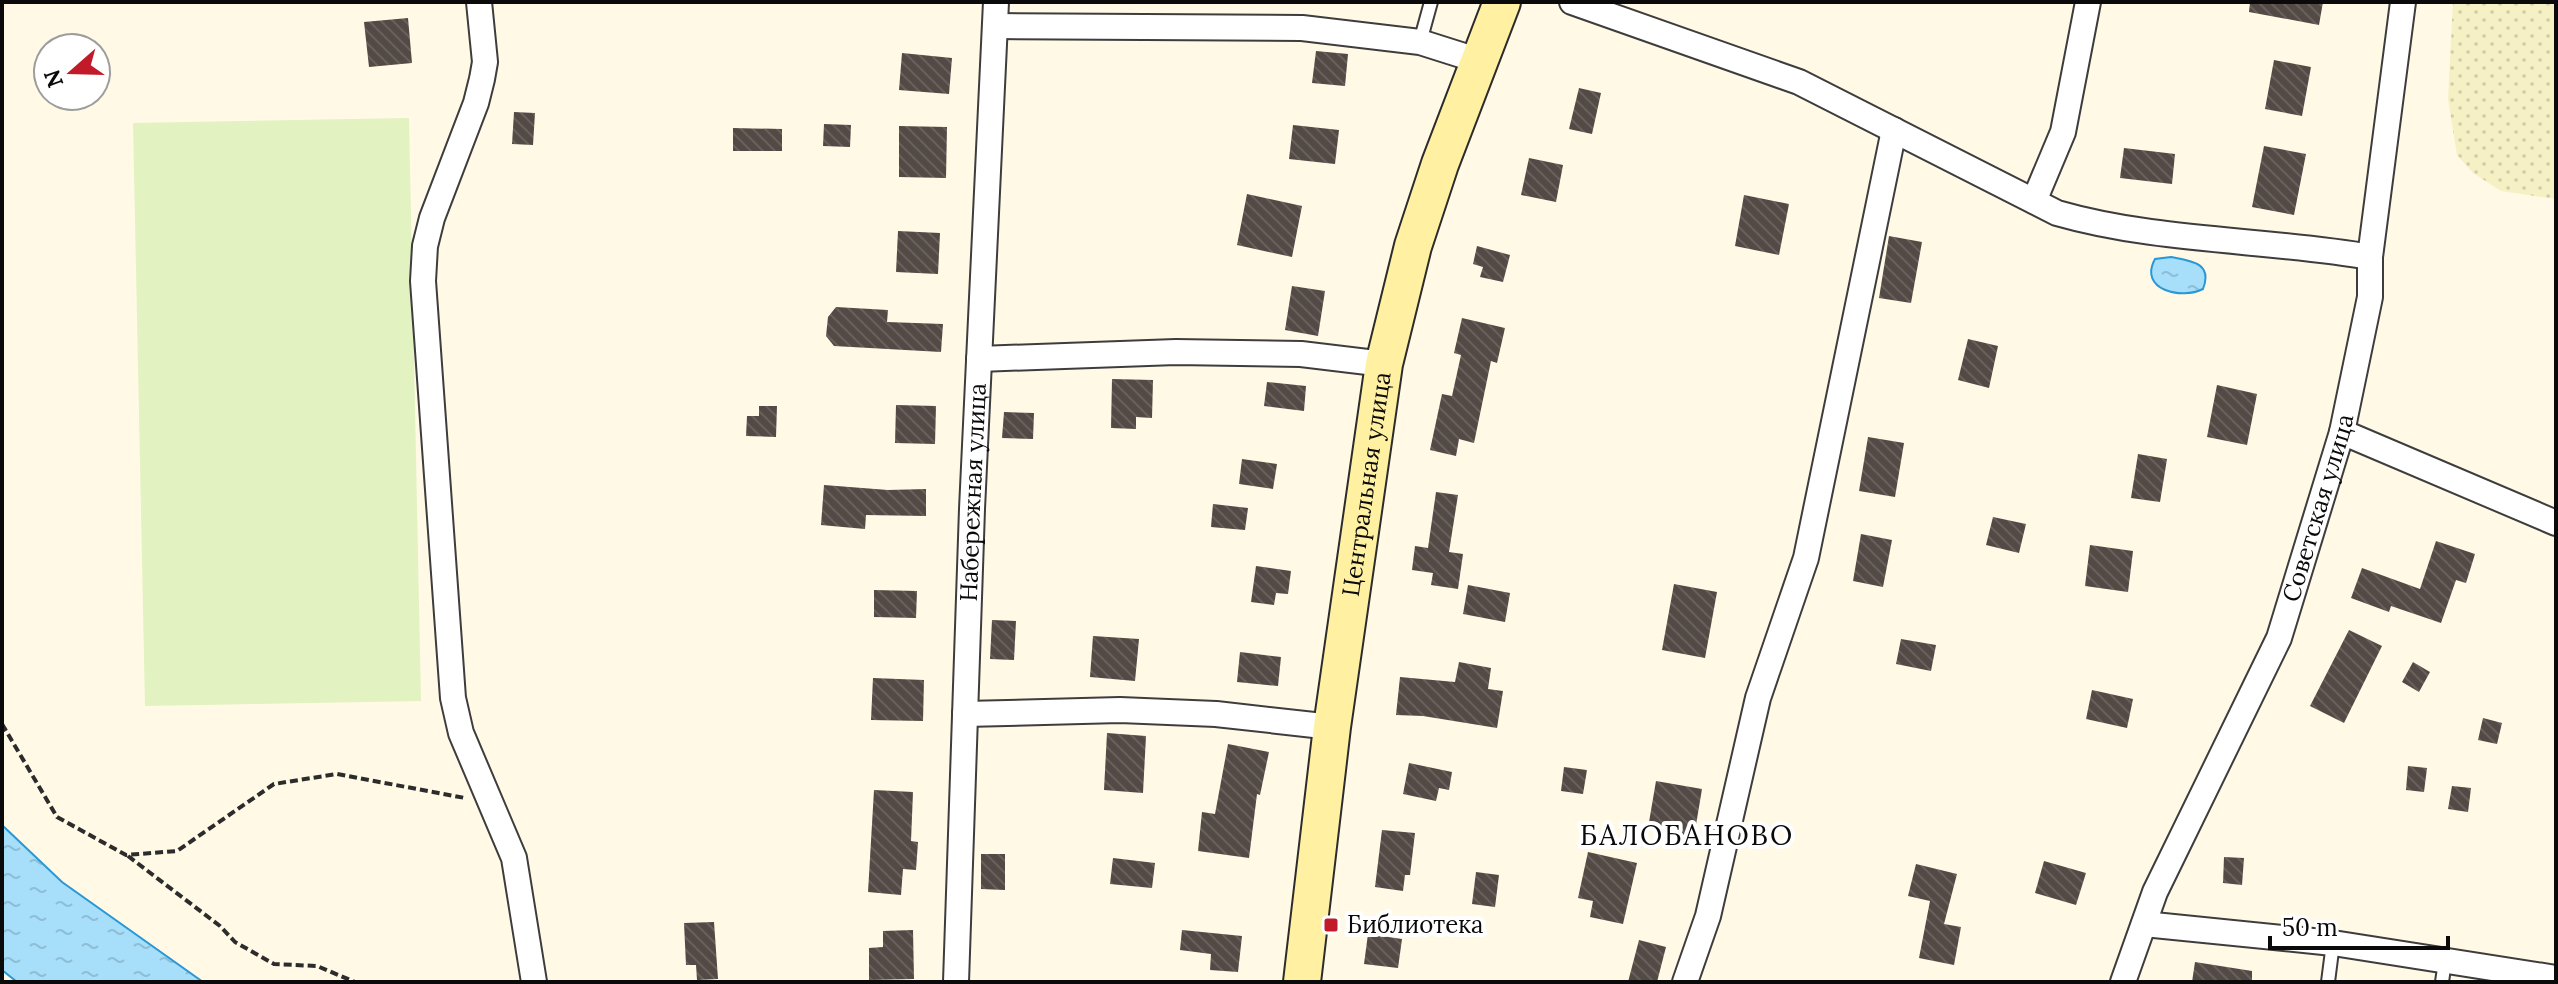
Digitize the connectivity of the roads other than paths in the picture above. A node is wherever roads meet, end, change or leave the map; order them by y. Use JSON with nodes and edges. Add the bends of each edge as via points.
{"nodes":[{"id":1,"x":479,"y":2,"type":"edge"},
{"id":2,"x":1431,"y":2,"type":"edge"},
{"id":3,"x":1502,"y":2,"type":"edge"},
{"id":4,"x":1572,"y":2,"type":"edge"},
{"id":5,"x":2088,"y":2,"type":"edge"},
{"id":6,"x":2403,"y":2,"type":"edge"},
{"id":7,"x":996,"y":14,"type":"edge"},
{"id":8,"x":1420,"y":42,"type":"junction"},
{"id":9,"x":1480,"y":61,"type":"junction"},
{"id":10,"x":1894,"y":130,"type":"junction"},
{"id":11,"x":2034,"y":201,"type":"junction"},
{"id":12,"x":2370,"y":257,"type":"junction"},
{"id":13,"x":979,"y":359,"type":"junction"},
{"id":14,"x":1384,"y":364,"type":"junction"},
{"id":15,"x":2342,"y":432,"type":"junction"},
{"id":16,"x":2556,"y":523,"type":"edge"},
{"id":17,"x":965,"y":714,"type":"junction"},
{"id":18,"x":1332,"y":727,"type":"junction"},
{"id":19,"x":2144,"y":924,"type":"junction"},
{"id":20,"x":2333,"y":943,"type":"junction"},
{"id":21,"x":2443,"y":971,"type":"edge"},
{"id":22,"x":2550,"y":979,"type":"edge"},
{"id":23,"x":534,"y":982,"type":"edge"},
{"id":24,"x":956,"y":982,"type":"edge"},
{"id":25,"x":1302,"y":982,"type":"edge"},
{"id":26,"x":1685,"y":982,"type":"edge"},
{"id":27,"x":2123,"y":982,"type":"edge"},
{"id":28,"x":2328,"y":982,"type":"edge"}],
"edges":[{"from":1,"to":23,"type":"street","via":[[482,79],[432,218],[423,281],[453,698],[461,733],[514,858]]},
{"from":2,"to":8,"type":"lane"},
{"from":3,"to":9,"type":"main road","name":"Центральная улица"},
{"from":4,"to":10,"type":"street","via":[[1799,82]]},
{"from":5,"to":11,"type":"street","via":[[2063,132]]},
{"from":6,"to":12,"type":"street","name":"Советская улица"},
{"from":7,"to":8,"type":"street","via":[[1302,28]]},
{"from":7,"to":13,"type":"street","name":"Набережная улица"},
{"from":8,"to":9,"type":"street"},
{"from":9,"to":14,"type":"main road","name":"Центральная улица","via":[[1413,246]]},
{"from":10,"to":11,"type":"street"},
{"from":10,"to":26,"type":"street","via":[[1806,558],[1758,698],[1708,916]]},
{"from":11,"to":12,"type":"street","via":[[2084,221]]},
{"from":12,"to":15,"type":"street","name":"Советская улица","via":[[2370,297]]},
{"from":13,"to":14,"type":"street","via":[[1176,352],[1301,354]]},
{"from":13,"to":17,"type":"street","name":"Набережная улица"},
{"from":14,"to":18,"type":"main road","name":"Центральная улица"},
{"from":15,"to":16,"type":"street"},
{"from":15,"to":19,"type":"street","name":"Советская улица","via":[[2279,638]]},
{"from":17,"to":18,"type":"street","via":[[1120,710]]},
{"from":17,"to":24,"type":"street","name":"Набережная улица"},
{"from":18,"to":25,"type":"main road","name":"Центральная улица"},
{"from":19,"to":20,"type":"street"},
{"from":19,"to":27,"type":"street","name":"Советская улица"},
{"from":20,"to":21,"type":"street"},
{"from":20,"to":28,"type":"lane"},
{"from":21,"to":22,"type":"street"}]}
